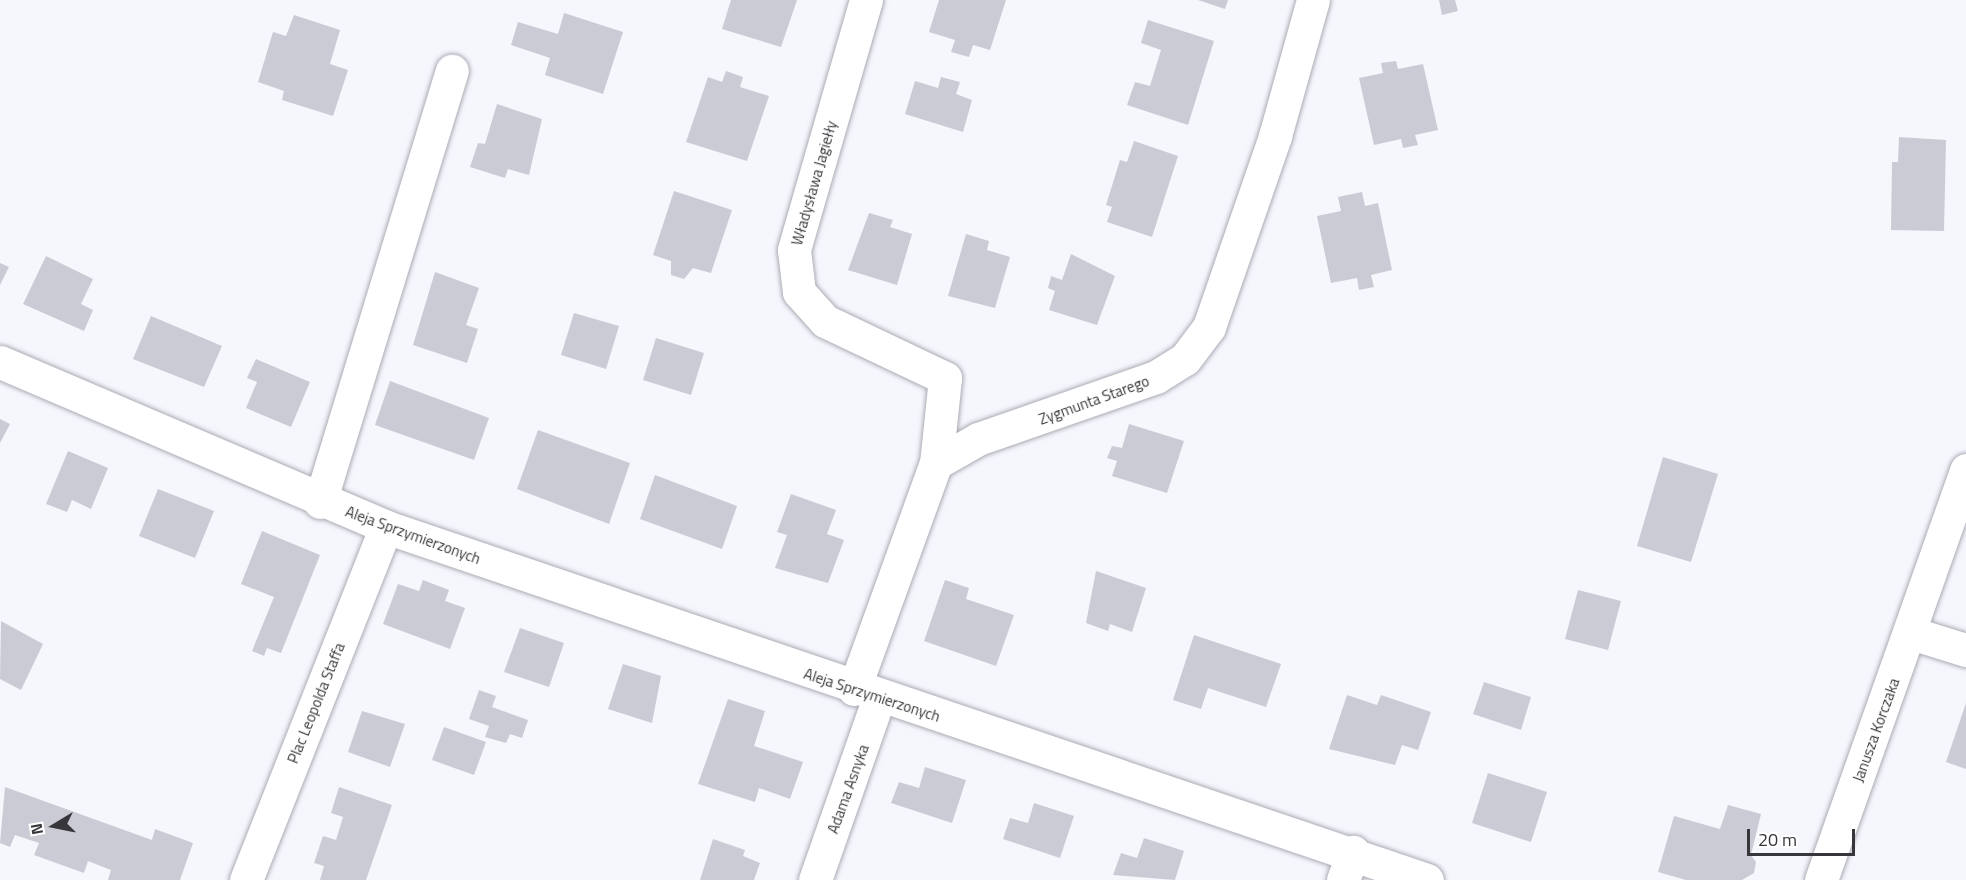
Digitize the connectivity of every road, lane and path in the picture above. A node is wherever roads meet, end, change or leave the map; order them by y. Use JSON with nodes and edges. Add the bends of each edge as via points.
{"nodes":[{"id":1,"x":866,"y":0,"type":"edge"},
{"id":2,"x":1313,"y":0,"type":"edge"},
{"id":3,"x":452,"y":71,"type":"dead end"},
{"id":4,"x":0,"y":362,"type":"edge"},
{"id":5,"x":936,"y":463,"type":"junction"},
{"id":6,"x":1966,"y":470,"type":"edge"},
{"id":7,"x":320,"y":502,"type":"junction"},
{"id":8,"x":386,"y":526,"type":"junction"},
{"id":9,"x":1911,"y":633,"type":"junction"},
{"id":10,"x":1966,"y":650,"type":"edge"},
{"id":11,"x":866,"y":693,"type":"junction"},
{"id":12,"x":1348,"y":866,"type":"edge"},
{"id":13,"x":246,"y":880,"type":"edge"},
{"id":14,"x":815,"y":880,"type":"edge"},
{"id":15,"x":1427,"y":880,"type":"edge"},
{"id":16,"x":1821,"y":880,"type":"edge"}],
"edges":[{"from":1,"to":5,"type":"street","name":"Władysława Jagiełły","via":[[794,250],[799,292],[825,321],[945,378]]},
{"from":2,"to":5,"type":"street","name":"Zygmunta Starego","via":[[1275,136],[1209,327],[1185,359],[1105,399],[978,439]]},
{"from":3,"to":7,"type":"street"},
{"from":4,"to":7,"type":"street","name":"Aleja Sprzymierzonych"},
{"from":5,"to":11,"type":"street"},
{"from":6,"to":9,"type":"street","name":"Janusza Korczaka"},
{"from":7,"to":8,"type":"street","name":"Aleja Sprzymierzonych"},
{"from":8,"to":11,"type":"street","name":"Aleja Sprzymierzonych"},
{"from":8,"to":13,"type":"street","name":"Plac Leopolda Staffa"},
{"from":9,"to":10,"type":"street"},
{"from":9,"to":16,"type":"street","name":"Janusza Korczaka"},
{"from":11,"to":12,"type":"street","name":"Aleja Sprzymierzonych"},
{"from":11,"to":14,"type":"street","name":"Adama Asnyka"},
{"from":12,"to":15,"type":"street","name":"Aleja Sprzymierzonych"}]}
